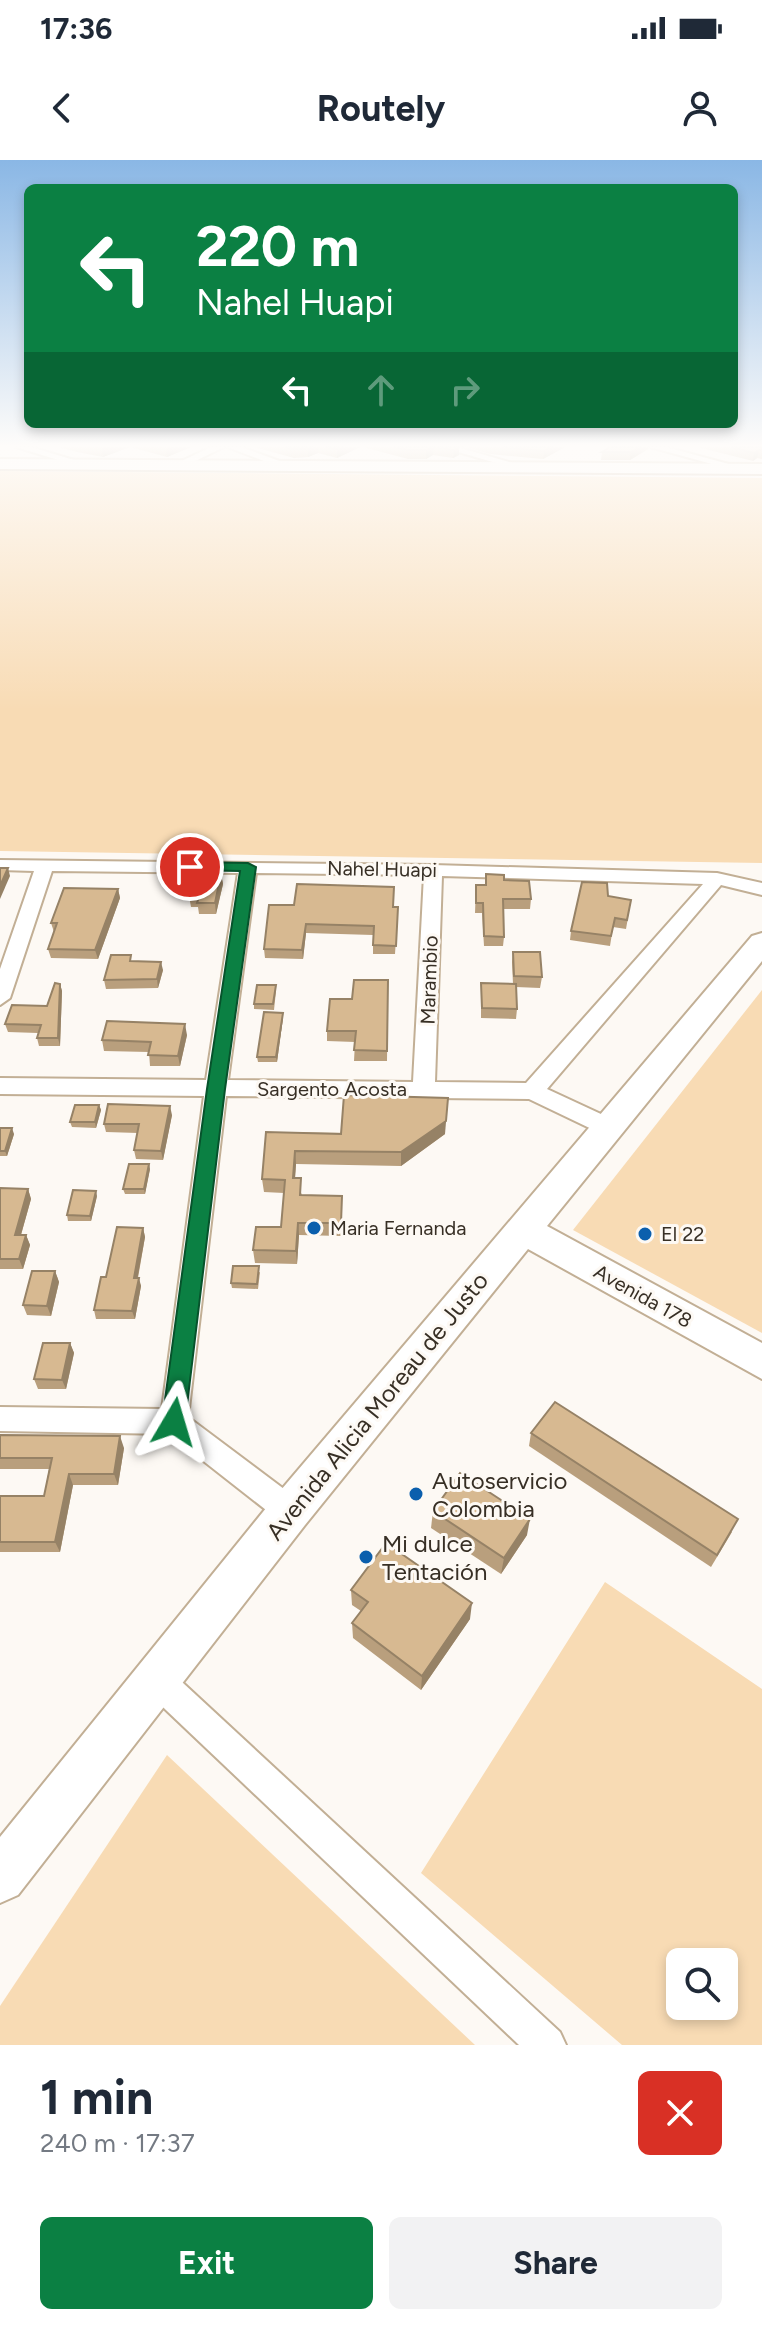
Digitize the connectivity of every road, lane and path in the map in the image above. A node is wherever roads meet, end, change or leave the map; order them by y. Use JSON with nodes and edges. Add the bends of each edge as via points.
{"nodes":[{"id":1,"x":0,"y":865,"type":"edge"},
{"id":2,"x":45,"y":866,"type":"junction"},
{"id":3,"x":248,"y":867,"type":"junction"},
{"id":4,"x":433,"y":870,"type":"junction"},
{"id":5,"x":717,"y":879,"type":"junction"},
{"id":6,"x":762,"y":889,"type":"edge"},
{"id":7,"x":762,"y":942,"type":"edge"},
{"id":8,"x":0,"y":998,"type":"edge"},
{"id":9,"x":0,"y":1086,"type":"edge"},
{"id":10,"x":216,"y":1089,"type":"junction"},
{"id":11,"x":424,"y":1089,"type":"junction"},
{"id":12,"x":532,"y":1091,"type":"junction"},
{"id":13,"x":608,"y":1127,"type":"junction"},
{"id":14,"x":523,"y":1229,"type":"junction"},
{"id":15,"x":762,"y":1362,"type":"edge"},
{"id":16,"x":0,"y":1419,"type":"edge"},
{"id":17,"x":174,"y":1422,"type":"junction"},
{"id":18,"x":290,"y":1511,"type":"junction"},
{"id":19,"x":158,"y":1681,"type":"junction"},
{"id":20,"x":0,"y":1877,"type":"edge"},
{"id":21,"x":547,"y":2045,"type":"edge"}],
"edges":[{"from":1,"to":2,"type":"street","name":"Nahel Huapi"},
{"from":2,"to":3,"type":"street","name":"Nahel Huapi"},
{"from":2,"to":8,"type":"street"},
{"from":3,"to":4,"type":"street","name":"Nahel Huapi"},
{"from":3,"to":10,"type":"street"},
{"from":4,"to":5,"type":"street","name":"Nahel Huapi"},
{"from":4,"to":11,"type":"street","name":"Marambio"},
{"from":5,"to":6,"type":"street","name":"Nahel Huapi"},
{"from":5,"to":12,"type":"street"},
{"from":7,"to":13,"type":"main road","name":"Avenida Alicia Moreau de Justo"},
{"from":9,"to":10,"type":"street","name":"Sargento Acosta"},
{"from":10,"to":11,"type":"street","name":"Sargento Acosta"},
{"from":10,"to":17,"type":"street"},
{"from":11,"to":12,"type":"street","name":"Sargento Acosta"},
{"from":12,"to":13,"type":"street","name":"Sargento Acosta"},
{"from":13,"to":14,"type":"main road","name":"Avenida Alicia Moreau de Justo"},
{"from":14,"to":15,"type":"main road","name":"Avenida 178"},
{"from":14,"to":18,"type":"main road","name":"Avenida Alicia Moreau de Justo"},
{"from":16,"to":17,"type":"street"},
{"from":17,"to":18,"type":"street"},
{"from":18,"to":19,"type":"main road","name":"Avenida Alicia Moreau de Justo"},
{"from":19,"to":20,"type":"main road","name":"Avenida Alicia Moreau de Justo"},
{"from":19,"to":21,"type":"street"}]}
